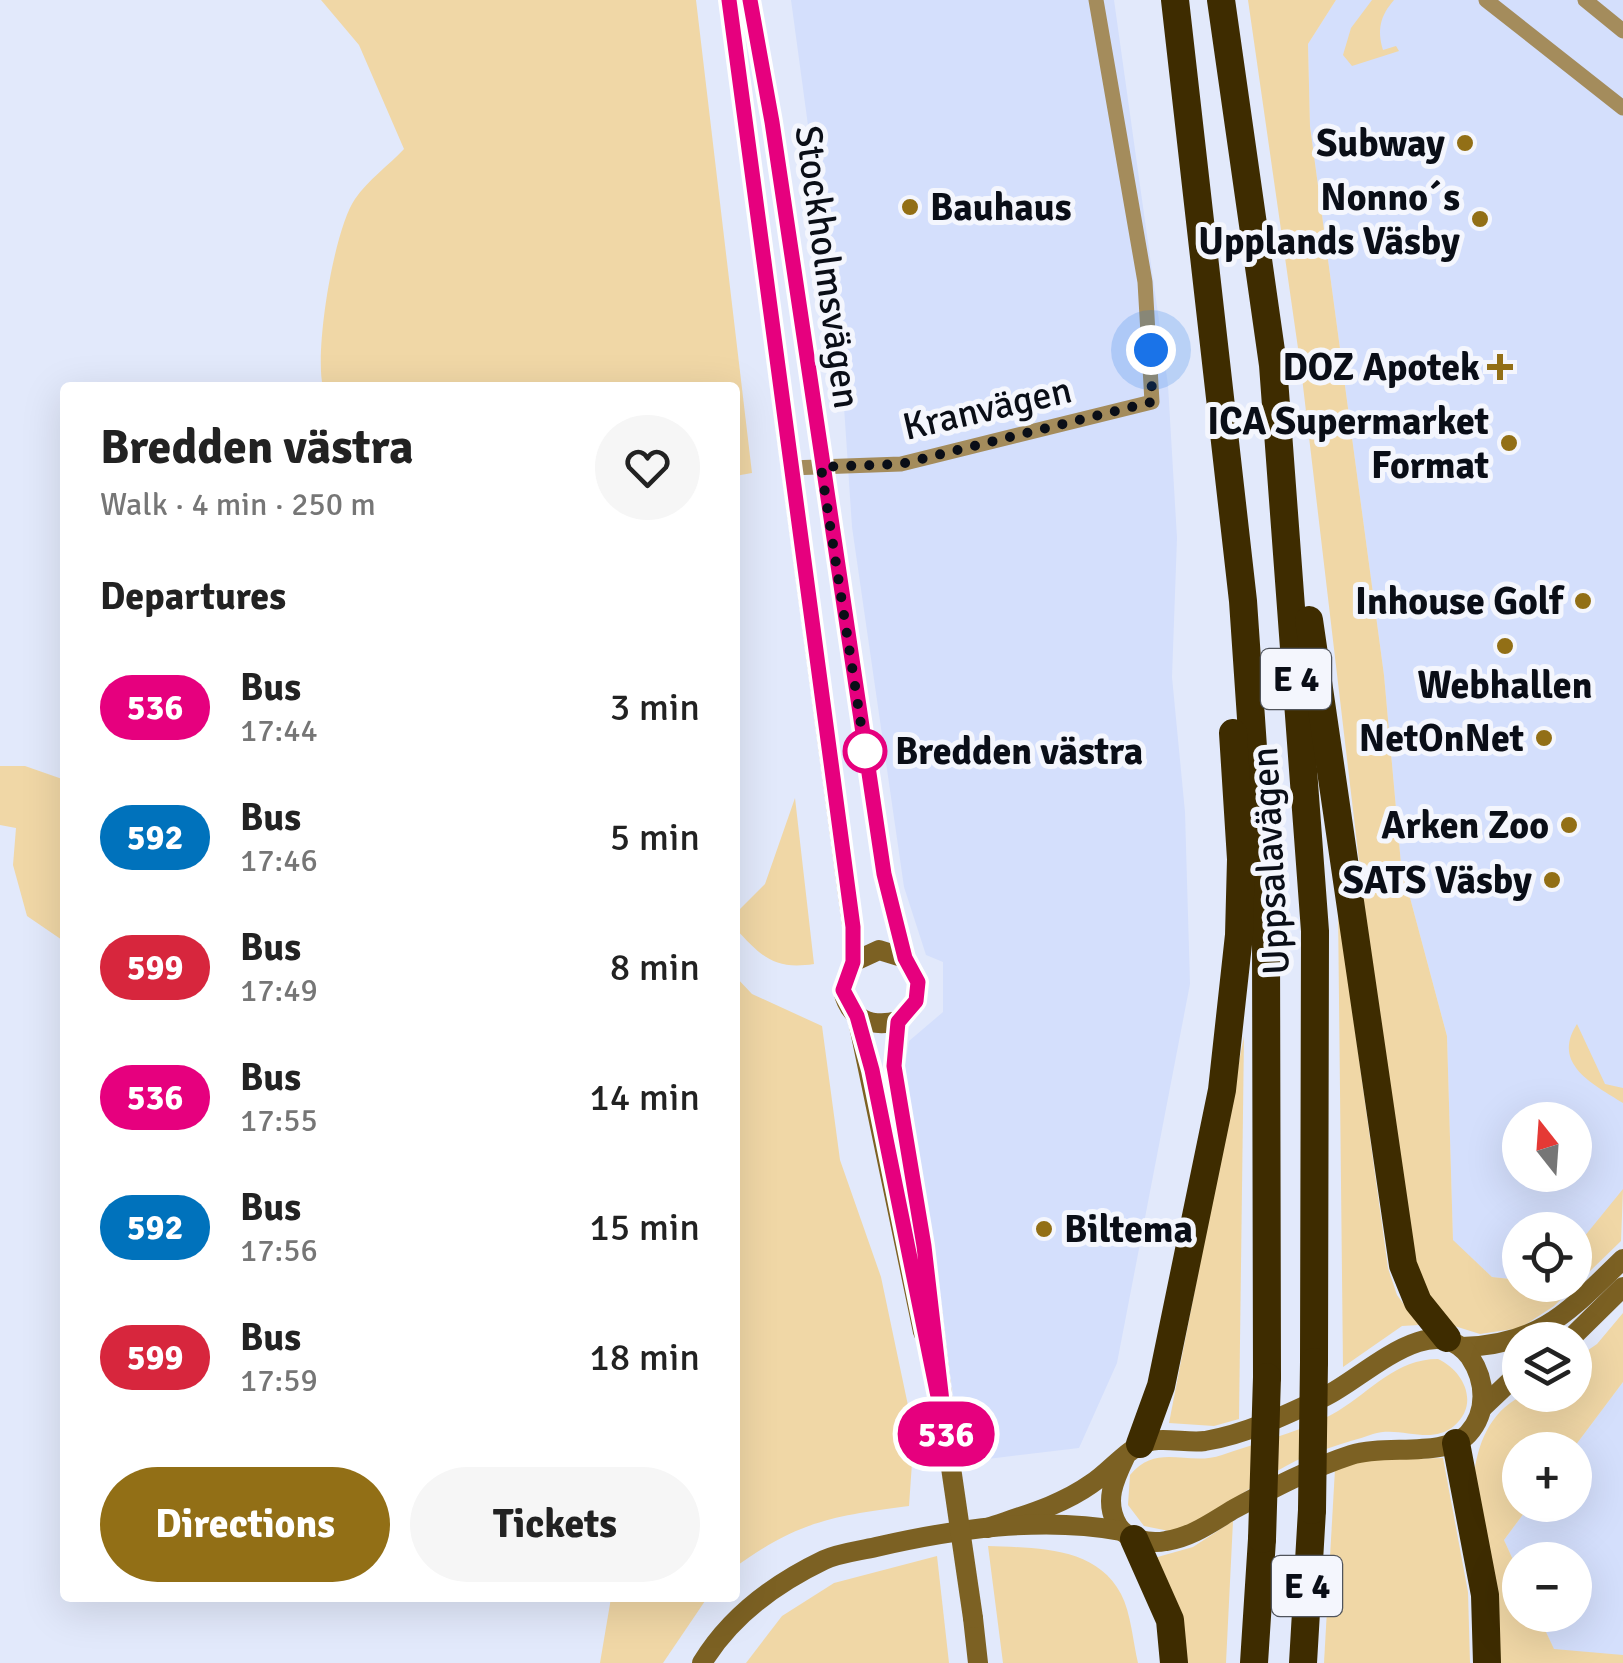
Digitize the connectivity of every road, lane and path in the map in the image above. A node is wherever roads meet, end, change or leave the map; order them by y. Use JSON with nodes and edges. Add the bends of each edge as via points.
{"nodes":[{"id":1,"x":729,"y":0,"type":"edge"},
{"id":2,"x":750,"y":0,"type":"edge"},
{"id":3,"x":1096,"y":0,"type":"edge"},
{"id":4,"x":1175,"y":0,"type":"edge"},
{"id":5,"x":1221,"y":0,"type":"edge"},
{"id":6,"x":1486,"y":0,"type":"edge"},
{"id":7,"x":1585,"y":0,"type":"edge"},
{"id":8,"x":1623,"y":30,"type":"edge"},
{"id":9,"x":1623,"y":108,"type":"edge"},
{"id":10,"x":1206,"y":272,"type":"junction"},
{"id":11,"x":1273,"y":364,"type":"junction"},
{"id":12,"x":821,"y":467,"type":"junction"},
{"id":13,"x":790,"y":468,"type":"junction"},
{"id":14,"x":905,"y":958,"type":"junction"},
{"id":15,"x":853,"y":962,"type":"junction"},
{"id":16,"x":857,"y":1016,"type":"junction"},
{"id":17,"x":898,"y":1022,"type":"junction"},
{"id":18,"x":1623,"y":1259,"type":"edge"},
{"id":19,"x":1623,"y":1287,"type":"edge"},
{"id":20,"x":1587,"y":1322,"type":"edge"},
{"id":21,"x":1454,"y":1343,"type":"junction"},
{"id":22,"x":1502,"y":1389,"type":"edge"},
{"id":23,"x":1482,"y":1407,"type":"junction"},
{"id":24,"x":1456,"y":1443,"type":"junction"},
{"id":25,"x":947,"y":1445,"type":"junction"},
{"id":26,"x":1133,"y":1450,"type":"junction"},
{"id":27,"x":986,"y":1528,"type":"junction"},
{"id":28,"x":1127,"y":1535,"type":"junction"},
{"id":29,"x":702,"y":1663,"type":"edge"},
{"id":30,"x":978,"y":1663,"type":"edge"},
{"id":31,"x":1174,"y":1663,"type":"edge"},
{"id":32,"x":1254,"y":1663,"type":"edge"},
{"id":33,"x":1302,"y":1663,"type":"edge"},
{"id":34,"x":1487,"y":1663,"type":"edge"}],
"edges":[{"from":1,"to":13,"type":"main road","name":"Stockholmsvägen"},
{"from":2,"to":12,"type":"main road","name":"Stockholmsvägen"},
{"from":3,"to":12,"type":"street","name":"Kranvägen","via":[[1146,282],[1152,402],[901,464]]},
{"from":4,"to":10,"type":"highway","name":"Uppsalavägen","number":"E 4"},
{"from":5,"to":11,"type":"highway","name":"Uppsalavägen","number":"E 4"},
{"from":6,"to":9,"type":"street"},
{"from":7,"to":8,"type":"street"},
{"from":10,"to":26,"type":"highway","via":[[1239,935],[1218,1108],[1162,1386]]},
{"from":10,"to":32,"type":"highway","name":"Uppsalavägen","number":"E 4","bridge":true,"via":[[1243,601],[1266,938],[1267,1378]]},
{"from":11,"to":21,"type":"highway","via":[[1403,1265],[1418,1302]]},
{"from":11,"to":33,"type":"highway","name":"Uppsalavägen","number":"E 4","bridge":true,"via":[[1315,932],[1312,1510]]},
{"from":12,"to":13,"type":"street","name":"Kranvägen"},
{"from":12,"to":14,"type":"main road","name":"Stockholmsvägen","via":[[884,874]]},
{"from":13,"to":15,"type":"main road","name":"Stockholmsvägen"},
{"from":14,"to":15,"type":"main road","via":[[879,950]]},
{"from":14,"to":17,"type":"main road","name":"Stockholmsvägen","via":[[918,991]]},
{"from":15,"to":16,"type":"main road","name":"Stockholmsvägen","via":[[843,990]]},
{"from":16,"to":17,"type":"main road","via":[[876,1024]]},
{"from":16,"to":25,"type":"main road","name":"Stockholmsvägen"},
{"from":17,"to":25,"type":"main road","name":"Stockholmsvägen","via":[[894,1066]]},
{"from":18,"to":21,"type":"main road","via":[[1534,1336]]},
{"from":19,"to":20,"type":"main road"},
{"from":21,"to":23,"type":"main road","via":[[1478,1373]]},
{"from":21,"to":26,"type":"main road","via":[[1412,1344],[1349,1384],[1229,1436]]},
{"from":22,"to":23,"type":"main road"},
{"from":23,"to":24,"type":"main road"},
{"from":24,"to":28,"type":"main road","via":[[1351,1455],[1194,1533],[1163,1542]]},
{"from":24,"to":34,"type":"highway","via":[[1484,1594]]},
{"from":25,"to":30,"type":"main road","name":"Stockholmsvägen","bridge":true},
{"from":26,"to":27,"type":"main road","via":[[1076,1493]]},
{"from":26,"to":28,"type":"main road","via":[[1112,1485],[1112,1513]]},
{"from":27,"to":28,"type":"main road","via":[[1046,1525]]},
{"from":27,"to":29,"type":"main road","via":[[827,1559],[769,1592],[718,1636]]},
{"from":28,"to":31,"type":"highway","via":[[1170,1620]]}]}
